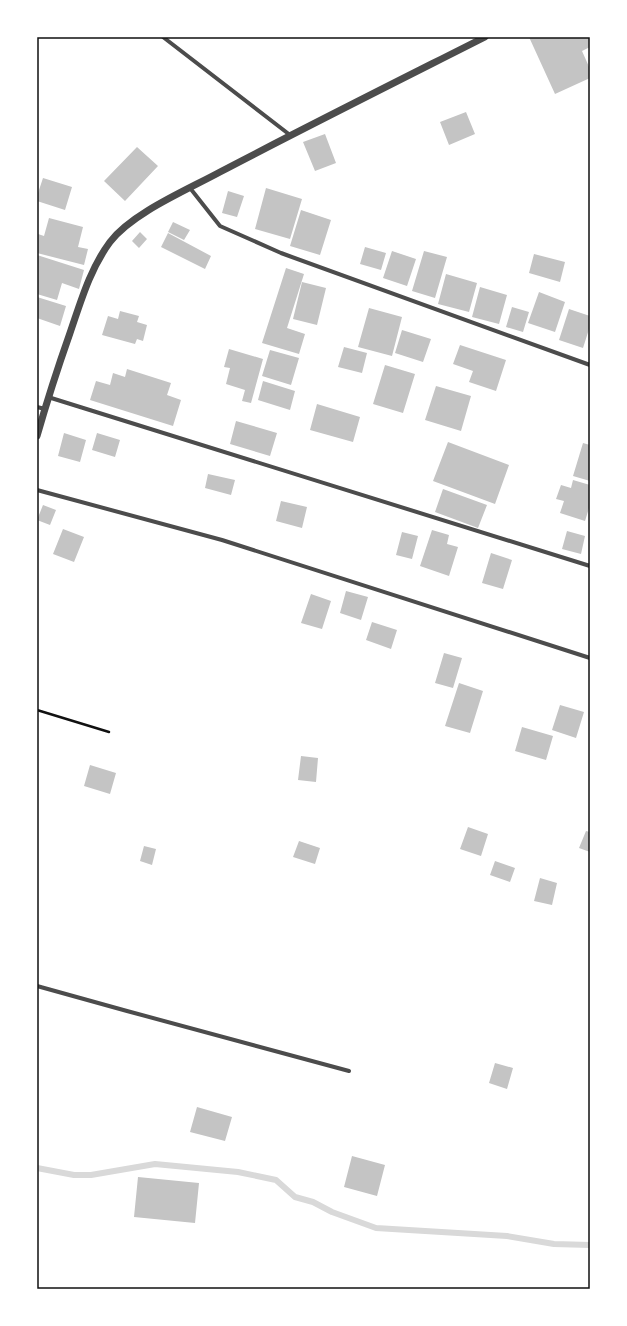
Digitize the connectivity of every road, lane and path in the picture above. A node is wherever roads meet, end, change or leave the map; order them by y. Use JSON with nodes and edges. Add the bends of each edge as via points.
{"nodes":[{"id":1,"x":163,"y":37,"type":"edge"},
{"id":2,"x":485,"y":37,"type":"edge"},
{"id":3,"x":290,"y":135,"type":"junction"},
{"id":4,"x":190,"y":188,"type":"junction"},
{"id":5,"x":590,"y":365,"type":"edge"},
{"id":6,"x":48,"y":397,"type":"junction"},
{"id":7,"x":37,"y":407,"type":"edge"},
{"id":8,"x":45,"y":410,"type":"junction"},
{"id":9,"x":37,"y":436,"type":"edge"},
{"id":10,"x":37,"y":490,"type":"edge"},
{"id":11,"x":590,"y":566,"type":"edge"},
{"id":12,"x":590,"y":658,"type":"edge"},
{"id":13,"x":37,"y":710,"type":"edge"},
{"id":14,"x":109,"y":732,"type":"dead end"},
{"id":15,"x":37,"y":986,"type":"edge"},
{"id":16,"x":349,"y":1071,"type":"dead end"}],
"edges":[{"from":1,"to":3,"type":"street"},
{"from":2,"to":3,"type":"street"},
{"from":3,"to":4,"type":"street"},
{"from":4,"to":5,"type":"street","via":[[220,226],[281,253]]},
{"from":4,"to":6,"type":"street","via":[[127,225],[111,241],[96,263]]},
{"from":6,"to":8,"type":"street"},
{"from":6,"to":11,"type":"street"},
{"from":7,"to":8,"type":"street"},
{"from":8,"to":9,"type":"street"},
{"from":10,"to":12,"type":"street","via":[[222,540]]},
{"from":13,"to":14,"type":"path"},
{"from":15,"to":16,"type":"street"}]}
